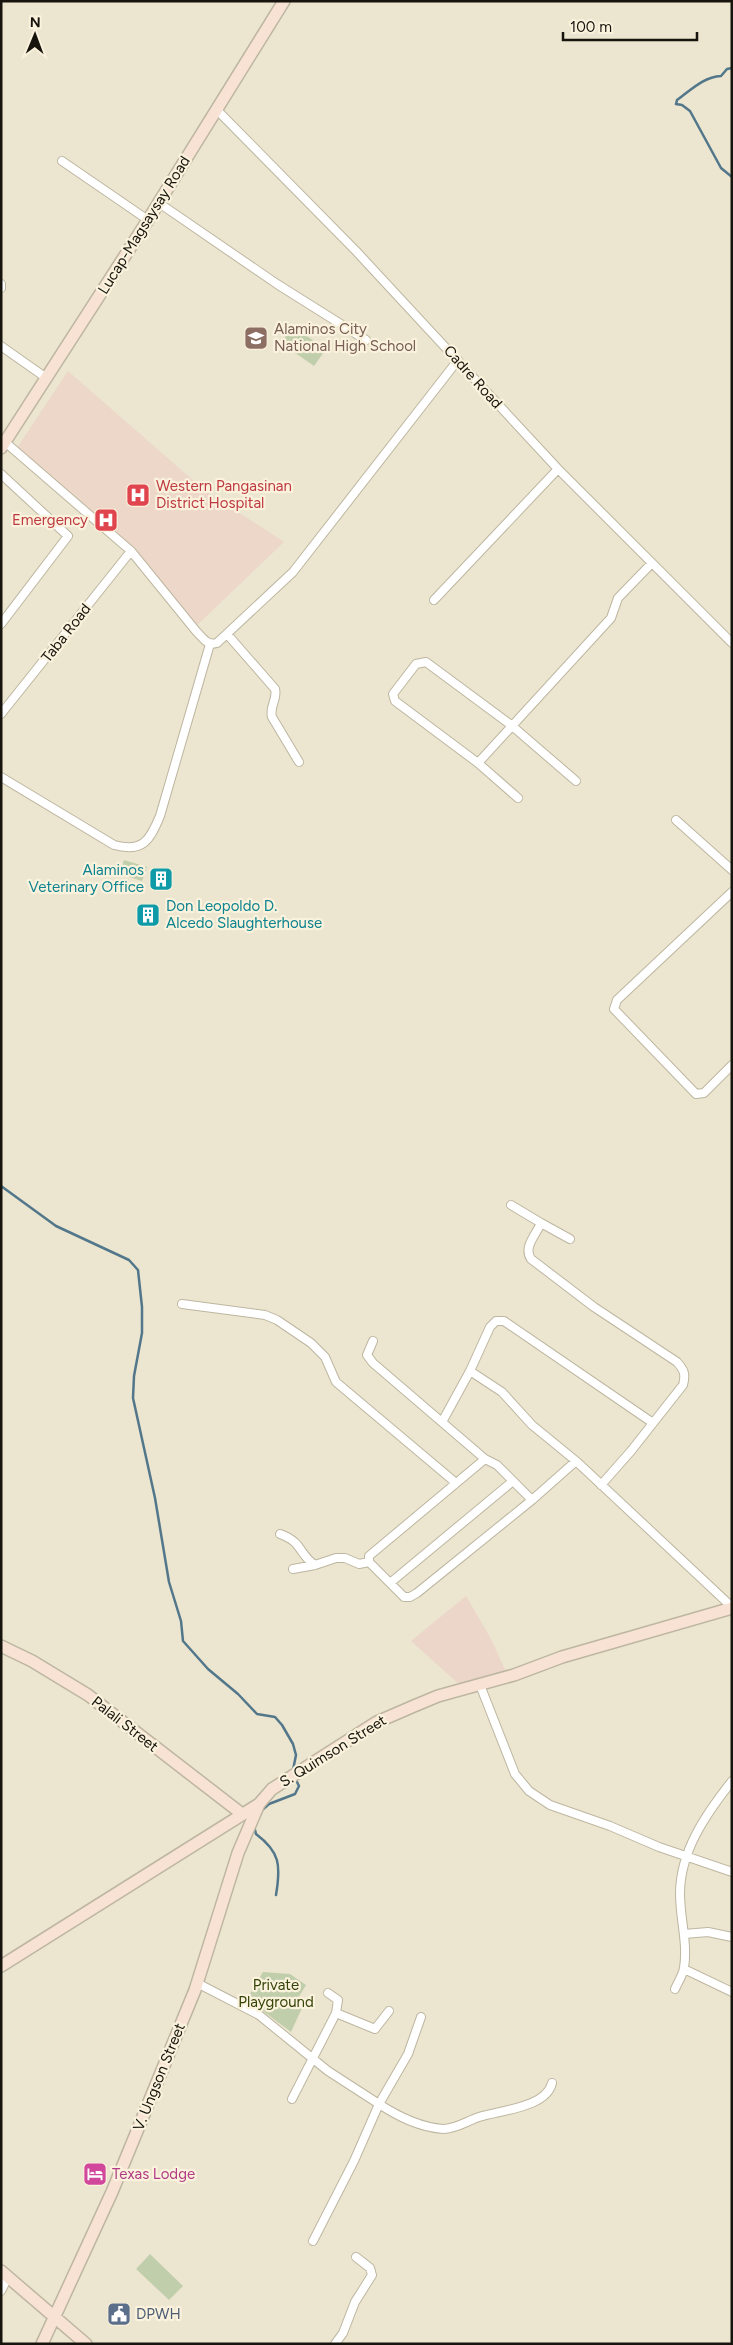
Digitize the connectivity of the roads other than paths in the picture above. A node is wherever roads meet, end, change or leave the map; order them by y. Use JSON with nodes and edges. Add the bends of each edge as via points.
{"nodes":[{"id":1,"x":284,"y":1,"type":"edge"},
{"id":2,"x":216,"y":109,"type":"junction"},
{"id":3,"x":62,"y":161,"type":"dead end"},
{"id":4,"x":159,"y":203,"type":"junction"},
{"id":5,"x":148,"y":220,"type":"junction"},
{"id":6,"x":366,"y":340,"type":"dead end"},
{"id":7,"x":1,"y":346,"type":"edge"},
{"id":8,"x":458,"y":360,"type":"junction"},
{"id":9,"x":45,"y":377,"type":"junction"},
{"id":10,"x":3,"y":445,"type":"edge"},
{"id":11,"x":558,"y":469,"type":"junction"},
{"id":12,"x":1,"y":474,"type":"edge"},
{"id":13,"x":131,"y":551,"type":"junction"},
{"id":14,"x":652,"y":563,"type":"junction"},
{"id":15,"x":434,"y":600,"type":"dead end"},
{"id":16,"x":1,"y":624,"type":"edge"},
{"id":17,"x":227,"y":634,"type":"junction"},
{"id":18,"x":732,"y":643,"type":"edge"},
{"id":19,"x":210,"y":644,"type":"junction"},
{"id":20,"x":1,"y":714,"type":"edge"},
{"id":21,"x":511,"y":725,"type":"junction"},
{"id":22,"x":299,"y":762,"type":"dead end"},
{"id":23,"x":478,"y":763,"type":"junction"},
{"id":24,"x":1,"y":777,"type":"edge"},
{"id":25,"x":576,"y":781,"type":"dead end"},
{"id":26,"x":518,"y":798,"type":"dead end"},
{"id":27,"x":676,"y":820,"type":"dead end"},
{"id":28,"x":732,"y":870,"type":"edge"},
{"id":29,"x":732,"y":892,"type":"edge"},
{"id":30,"x":732,"y":1065,"type":"edge"},
{"id":31,"x":511,"y":1206,"type":"dead end"},
{"id":32,"x":541,"y":1223,"type":"junction"},
{"id":33,"x":570,"y":1239,"type":"dead end"},
{"id":34,"x":182,"y":1304,"type":"dead end"},
{"id":35,"x":372,"y":1341,"type":"dead end"},
{"id":36,"x":470,"y":1371,"type":"junction"},
{"id":37,"x":442,"y":1422,"type":"junction"},
{"id":38,"x":653,"y":1423,"type":"junction"},
{"id":39,"x":485,"y":1459,"type":"junction"},
{"id":40,"x":576,"y":1461,"type":"junction"},
{"id":41,"x":512,"y":1481,"type":"junction"},
{"id":42,"x":456,"y":1483,"type":"junction"},
{"id":43,"x":601,"y":1485,"type":"junction"},
{"id":44,"x":532,"y":1500,"type":"junction"},
{"id":45,"x":280,"y":1534,"type":"dead end"},
{"id":46,"x":368,"y":1562,"type":"junction"},
{"id":47,"x":315,"y":1565,"type":"junction"},
{"id":48,"x":294,"y":1569,"type":"dead end"},
{"id":49,"x":390,"y":1583,"type":"junction"},
{"id":50,"x":732,"y":1607,"type":"edge"},
{"id":51,"x":1,"y":1646,"type":"edge"},
{"id":52,"x":480,"y":1685,"type":"junction"},
{"id":53,"x":732,"y":1781,"type":"edge"},
{"id":54,"x":259,"y":1804,"type":"junction"},
{"id":55,"x":242,"y":1814,"type":"junction"},
{"id":56,"x":686,"y":1856,"type":"junction"},
{"id":57,"x":732,"y":1872,"type":"edge"},
{"id":58,"x":684,"y":1934,"type":"junction"},
{"id":59,"x":732,"y":1937,"type":"edge"},
{"id":60,"x":1,"y":1966,"type":"edge"},
{"id":61,"x":684,"y":1969,"type":"junction"},
{"id":62,"x":197,"y":1983,"type":"junction"},
{"id":63,"x":675,"y":1989,"type":"dead end"},
{"id":64,"x":732,"y":1992,"type":"edge"},
{"id":65,"x":328,"y":1993,"type":"dead end"},
{"id":66,"x":388,"y":2011,"type":"dead end"},
{"id":67,"x":336,"y":2013,"type":"junction"},
{"id":68,"x":421,"y":2017,"type":"dead end"},
{"id":69,"x":312,"y":2059,"type":"junction"},
{"id":70,"x":552,"y":2082,"type":"dead end"},
{"id":71,"x":292,"y":2099,"type":"dead end"},
{"id":72,"x":379,"y":2104,"type":"junction"},
{"id":73,"x":313,"y":2241,"type":"dead end"},
{"id":74,"x":356,"y":2257,"type":"dead end"},
{"id":75,"x":5,"y":2274,"type":"edge"},
{"id":76,"x":1,"y":2291,"type":"edge"},
{"id":77,"x":53,"y":2316,"type":"junction"},
{"id":78,"x":42,"y":2344,"type":"edge"},
{"id":79,"x":86,"y":2344,"type":"edge"},
{"id":80,"x":334,"y":2344,"type":"edge"}],
"edges":[{"from":1,"to":2,"type":"street","name":"Lucap-Magsaysay Road"},
{"from":2,"to":4,"type":"street","name":"Lucap-Magsaysay Road"},
{"from":2,"to":8,"type":"street","name":"Cadre Road"},
{"from":3,"to":5,"type":"street"},
{"from":4,"to":5,"type":"street","name":"Lucap-Magsaysay Road"},
{"from":4,"to":6,"type":"street"},
{"from":5,"to":9,"type":"street","name":"Lucap-Magsaysay Road"},
{"from":7,"to":9,"type":"street"},
{"from":8,"to":11,"type":"street","name":"Cadre Road"},
{"from":8,"to":17,"type":"street","via":[[293,572]]},
{"from":9,"to":10,"type":"street","name":"Lucap-Magsaysay Road"},
{"from":10,"to":13,"type":"street"},
{"from":11,"to":14,"type":"street","name":"Cadre Road"},
{"from":11,"to":15,"type":"street"},
{"from":12,"to":16,"type":"street","via":[[68,536]]},
{"from":13,"to":19,"type":"street"},
{"from":13,"to":20,"type":"street","name":"Taba Road"},
{"from":14,"to":18,"type":"street","name":"Cadre Road"},
{"from":14,"to":21,"type":"street","via":[[618,598],[611,618]]},
{"from":17,"to":19,"type":"street","via":[[217,643]]},
{"from":17,"to":22,"type":"street","via":[[275,689],[270,709],[272,717]]},
{"from":19,"to":24,"type":"street","via":[[160,816],[144,844],[136,848],[114,845]]},
{"from":21,"to":23,"type":"street"},
{"from":21,"to":23,"type":"street","via":[[426,662],[416,664],[393,694],[394,699]]},
{"from":21,"to":25,"type":"street"},
{"from":23,"to":26,"type":"street"},
{"from":27,"to":28,"type":"street"},
{"from":29,"to":30,"type":"street","via":[[617,1000],[614,1009],[696,1094],[704,1093]]},
{"from":31,"to":32,"type":"street"},
{"from":32,"to":33,"type":"street"},
{"from":32,"to":38,"type":"street","via":[[528,1247],[531,1259],[594,1307],[677,1362],[683,1370],[686,1377],[683,1385]]},
{"from":34,"to":42,"type":"street","via":[[265,1315],[292,1329],[322,1352],[336,1382]]},
{"from":35,"to":37,"type":"street","via":[[367,1355],[373,1363]]},
{"from":36,"to":37,"type":"street"},
{"from":36,"to":38,"type":"street","via":[[490,1326],[496,1321],[504,1321]]},
{"from":36,"to":40,"type":"street","via":[[502,1392],[532,1425]]},
{"from":37,"to":39,"type":"street"},
{"from":38,"to":43,"type":"street"},
{"from":39,"to":41,"type":"street"},
{"from":39,"to":42,"type":"street"},
{"from":40,"to":43,"type":"street"},
{"from":40,"to":44,"type":"street"},
{"from":41,"to":44,"type":"street"},
{"from":41,"to":49,"type":"street"},
{"from":42,"to":46,"type":"street","via":[[372,1553]]},
{"from":43,"to":50,"type":"street"},
{"from":44,"to":49,"type":"street","via":[[410,1597],[404,1597]]},
{"from":45,"to":47,"type":"street","via":[[296,1542]]},
{"from":46,"to":47,"type":"street","via":[[359,1564],[336,1558]]},
{"from":46,"to":49,"type":"street"},
{"from":47,"to":48,"type":"street"},
{"from":50,"to":52,"type":"street","name":"S. Quimson Street","via":[[562,1657]]},
{"from":51,"to":55,"type":"street","name":"Palali Street","via":[[88,1695]]},
{"from":52,"to":54,"type":"street","name":"S. Quimson Street","via":[[438,1696],[377,1722],[272,1789]]},
{"from":52,"to":56,"type":"street","via":[[515,1774],[529,1791],[550,1805]]},
{"from":53,"to":56,"type":"street","via":[[700,1825]]},
{"from":54,"to":55,"type":"street","name":"S. Quimson Street"},
{"from":54,"to":62,"type":"street","name":"V. Ungson Street","via":[[238,1852]]},
{"from":55,"to":60,"type":"street","name":"S. Quimson Street"},
{"from":56,"to":57,"type":"street"},
{"from":56,"to":58,"type":"street","via":[[680,1893]]},
{"from":58,"to":59,"type":"street","via":[[708,1932]]},
{"from":58,"to":61,"type":"street"},
{"from":61,"to":63,"type":"street"},
{"from":61,"to":64,"type":"street"},
{"from":62,"to":69,"type":"street","via":[[259,2015]]},
{"from":62,"to":77,"type":"street","name":"V. Ungson Street","via":[[112,2192]]},
{"from":65,"to":67,"type":"street","via":[[338,2000]]},
{"from":66,"to":67,"type":"street","via":[[375,2029]]},
{"from":67,"to":69,"type":"street"},
{"from":68,"to":72,"type":"street","via":[[408,2054]]},
{"from":69,"to":71,"type":"street"},
{"from":69,"to":72,"type":"street"},
{"from":70,"to":72,"type":"street","via":[[548,2093],[529,2104],[446,2129],[415,2123]]},
{"from":72,"to":73,"type":"street"},
{"from":74,"to":80,"type":"street","via":[[368,2265],[372,2275],[355,2302],[343,2333]]},
{"from":75,"to":76,"type":"street"},
{"from":75,"to":77,"type":"street"},
{"from":77,"to":78,"type":"street","name":"V. Ungson Street"},
{"from":77,"to":79,"type":"street"}]}
